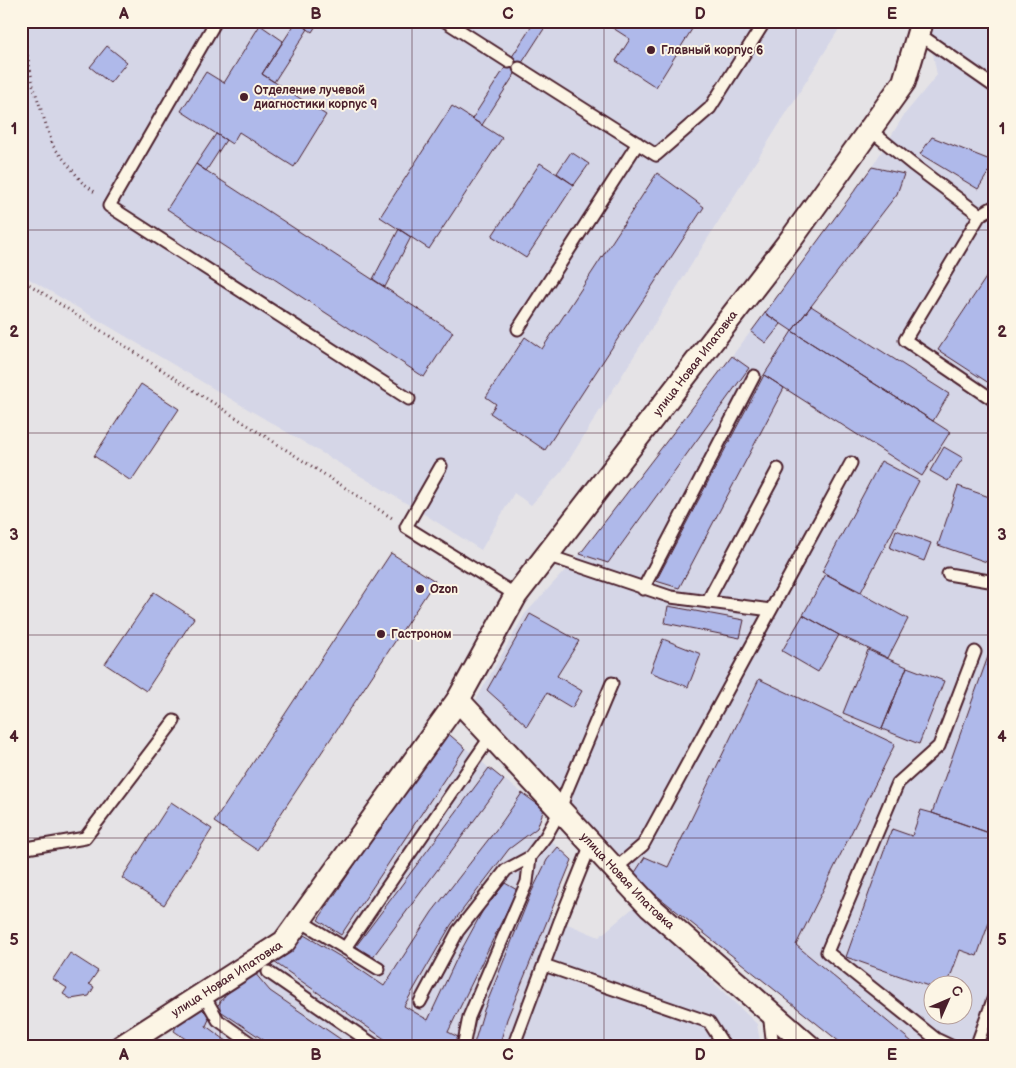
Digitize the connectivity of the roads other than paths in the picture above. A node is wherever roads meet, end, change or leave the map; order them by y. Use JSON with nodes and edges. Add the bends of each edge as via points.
{"nodes":[{"id":1,"x":216,"y":21,"type":"edge"},
{"id":2,"x":445,"y":21,"type":"edge"},
{"id":3,"x":765,"y":21,"type":"edge"},
{"id":4,"x":920,"y":28,"type":"edge"},
{"id":5,"x":995,"y":87,"type":"edge"},
{"id":6,"x":870,"y":130,"type":"junction"},
{"id":7,"x":638,"y":143,"type":"junction"},
{"id":8,"x":995,"y":206,"type":"edge"},
{"id":9,"x":980,"y":215,"type":"junction"},
{"id":10,"x":518,"y":328,"type":"dead end"},
{"id":11,"x":754,"y":376,"type":"dead end"},
{"id":12,"x":408,"y":399,"type":"dead end"},
{"id":13,"x":995,"y":401,"type":"edge"},
{"id":14,"x":851,"y":463,"type":"dead end"},
{"id":15,"x":442,"y":466,"type":"dead end"},
{"id":16,"x":778,"y":469,"type":"dead end"},
{"id":17,"x":546,"y":555,"type":"junction"},
{"id":18,"x":948,"y":574,"type":"dead end"},
{"id":19,"x":995,"y":582,"type":"edge"},
{"id":20,"x":643,"y":589,"type":"junction"},
{"id":21,"x":516,"y":595,"type":"junction"},
{"id":22,"x":707,"y":602,"type":"junction"},
{"id":23,"x":771,"y":610,"type":"junction"},
{"id":24,"x":975,"y":652,"type":"dead end"},
{"id":25,"x":612,"y":683,"type":"dead end"},
{"id":26,"x":458,"y":700,"type":"junction"},
{"id":27,"x":174,"y":721,"type":"dead end"},
{"id":28,"x":491,"y":736,"type":"junction"},
{"id":29,"x":560,"y":811,"type":"junction"},
{"id":30,"x":591,"y":844,"type":"junction"},
{"id":31,"x":21,"y":849,"type":"edge"},
{"id":32,"x":530,"y":857,"type":"junction"},
{"id":33,"x":615,"y":869,"type":"junction"},
{"id":34,"x":299,"y":920,"type":"junction"},
{"id":35,"x":345,"y":948,"type":"junction"},
{"id":36,"x":544,"y":965,"type":"junction"},
{"id":37,"x":379,"y":969,"type":"dead end"},
{"id":38,"x":268,"y":972,"type":"dead end"},
{"id":39,"x":203,"y":994,"type":"junction"},
{"id":40,"x":995,"y":994,"type":"edge"},
{"id":41,"x":420,"y":1002,"type":"dead end"},
{"id":42,"x":769,"y":1012,"type":"junction"},
{"id":43,"x":127,"y":1045,"type":"edge"},
{"id":44,"x":256,"y":1047,"type":"edge"},
{"id":45,"x":377,"y":1047,"type":"edge"},
{"id":46,"x":463,"y":1047,"type":"edge"},
{"id":47,"x":513,"y":1047,"type":"edge"},
{"id":48,"x":725,"y":1047,"type":"edge"},
{"id":49,"x":773,"y":1047,"type":"edge"},
{"id":50,"x":810,"y":1047,"type":"edge"},
{"id":51,"x":953,"y":1047,"type":"edge"},
{"id":52,"x":976,"y":1047,"type":"edge"}],
"edges":[{"from":1,"to":12,"type":"lane","via":[[110,206]]},
{"from":2,"to":7,"type":"lane"},
{"from":3,"to":7,"type":"lane","via":[[710,108],[656,155]]},
{"from":4,"to":5,"type":"lane"},
{"from":4,"to":6,"type":"street","name":"улица Новая Ипатовка","via":[[904,82]]},
{"from":6,"to":9,"type":"lane"},
{"from":6,"to":17,"type":"street","name":"улица Новая Ипатовка","via":[[792,238]]},
{"from":7,"to":10,"type":"lane"},
{"from":8,"to":9,"type":"lane"},
{"from":9,"to":13,"type":"lane","via":[[905,340]]},
{"from":11,"to":20,"type":"lane"},
{"from":14,"to":23,"type":"lane"},
{"from":15,"to":21,"type":"lane","via":[[406,527]]},
{"from":16,"to":22,"type":"lane"},
{"from":17,"to":20,"type":"lane"},
{"from":17,"to":21,"type":"street","name":"улица Новая Ипатовка"},
{"from":18,"to":19,"type":"lane"},
{"from":20,"to":22,"type":"lane"},
{"from":21,"to":26,"type":"street","name":"улица Новая Ипатовка"},
{"from":22,"to":23,"type":"lane"},
{"from":23,"to":33,"type":"lane","via":[[643,845]]},
{"from":24,"to":51,"type":"lane","via":[[940,746],[898,783],[827,952],[936,1039]]},
{"from":25,"to":29,"type":"lane"},
{"from":26,"to":28,"type":"street","name":"улица Новая Ипатовка"},
{"from":26,"to":34,"type":"street","name":"улица Новая Ипатовка"},
{"from":27,"to":31,"type":"lane","via":[[85,838]]},
{"from":28,"to":29,"type":"street","name":"улица Новая Ипатовка"},
{"from":28,"to":35,"type":"lane"},
{"from":29,"to":30,"type":"street","name":"улица Новая Ипатовка"},
{"from":29,"to":32,"type":"lane"},
{"from":30,"to":33,"type":"street","name":"улица Новая Ипатовка"},
{"from":30,"to":36,"type":"lane"},
{"from":32,"to":41,"type":"lane","via":[[506,870],[458,931]]},
{"from":32,"to":46,"type":"lane","via":[[527,882],[468,1017]]},
{"from":33,"to":42,"type":"street","name":"улица Новая Ипатовка","via":[[650,907]]},
{"from":34,"to":35,"type":"lane"},
{"from":34,"to":39,"type":"street","name":"улица Новая Ипатовка","via":[[284,942]]},
{"from":35,"to":37,"type":"lane"},
{"from":36,"to":47,"type":"lane"},
{"from":36,"to":48,"type":"lane","via":[[709,1022]]},
{"from":38,"to":45,"type":"lane"},
{"from":39,"to":43,"type":"street","name":"улица Новая Ипатовка"},
{"from":39,"to":44,"type":"lane","via":[[218,1020]]},
{"from":40,"to":52,"type":"lane"},
{"from":42,"to":49,"type":"lane"},
{"from":42,"to":50,"type":"street","name":"улица Новая Ипатовка"}]}
